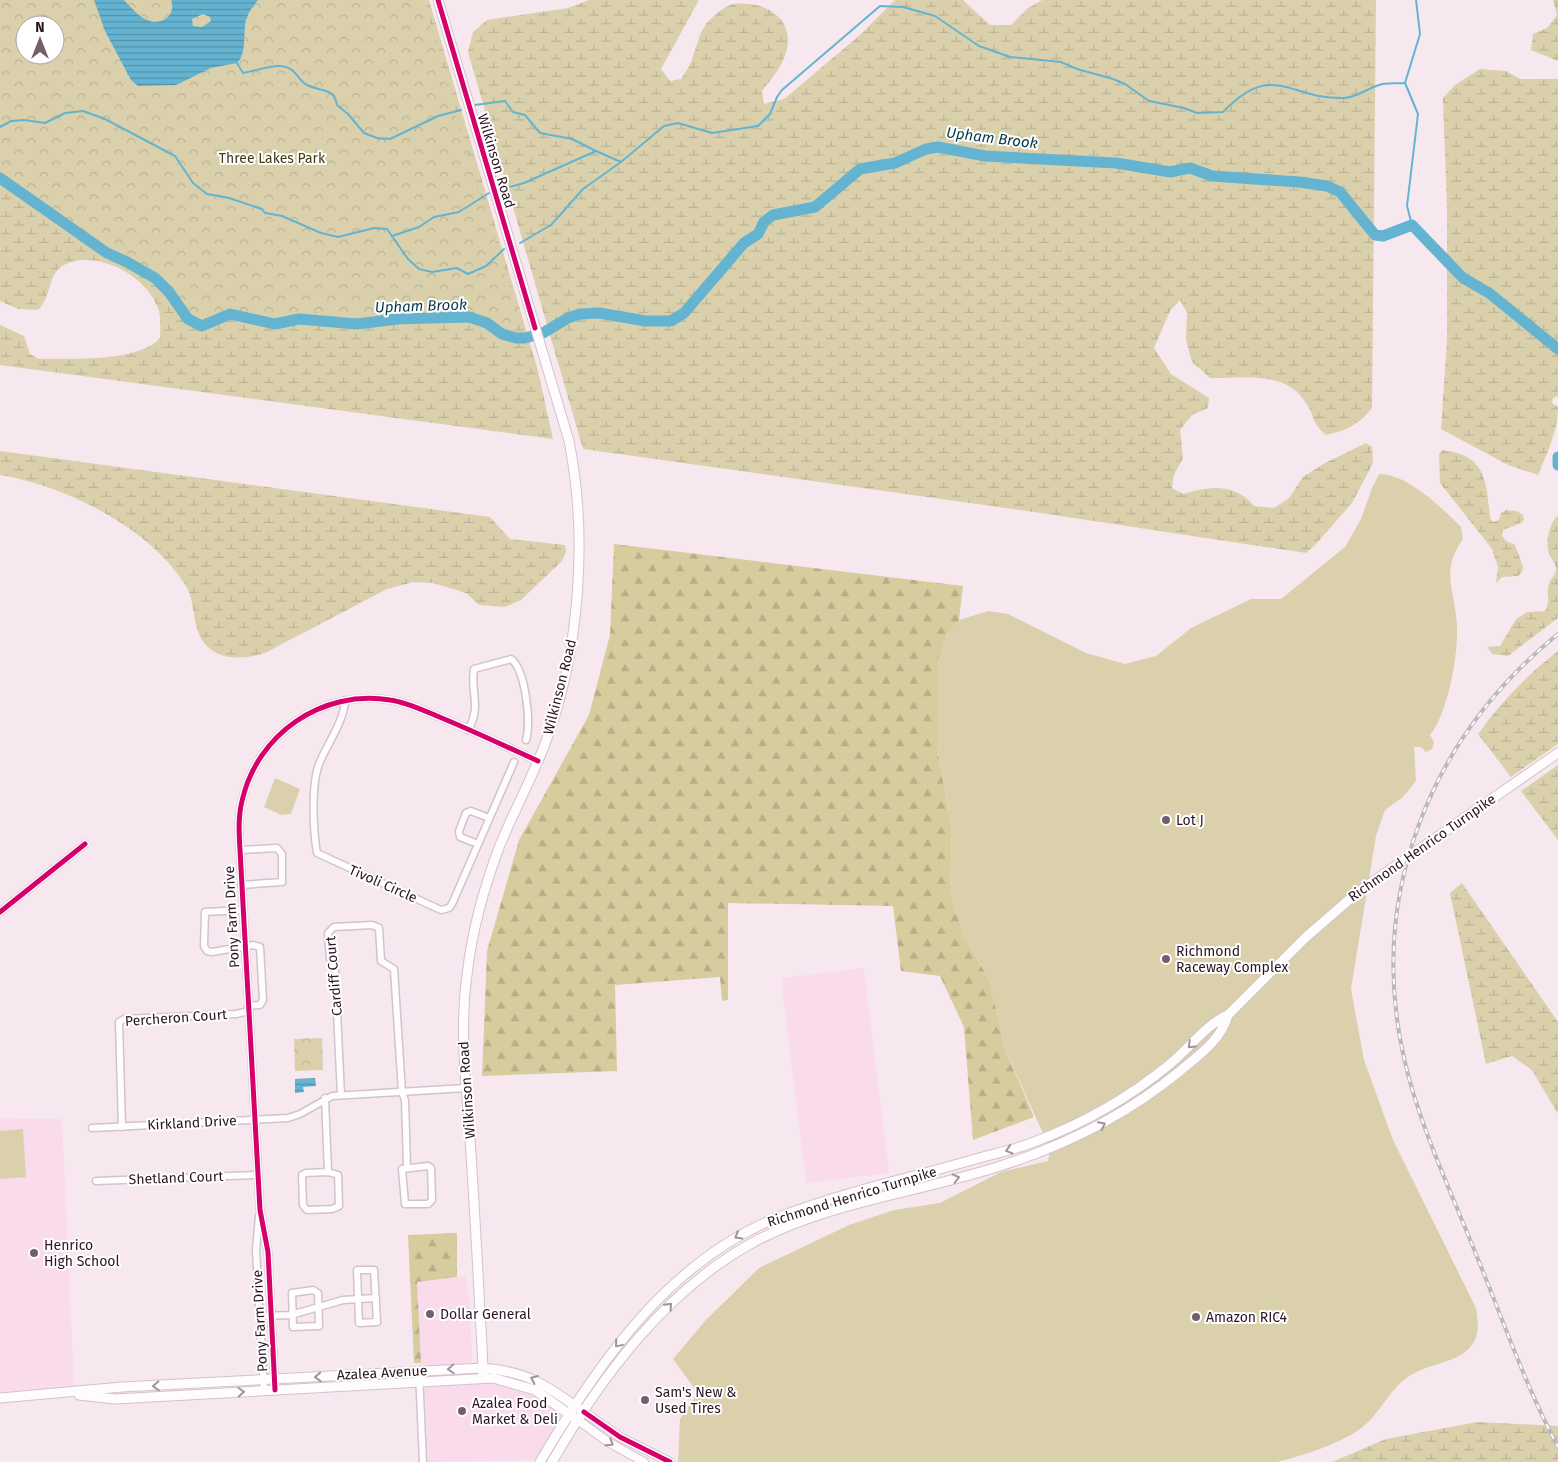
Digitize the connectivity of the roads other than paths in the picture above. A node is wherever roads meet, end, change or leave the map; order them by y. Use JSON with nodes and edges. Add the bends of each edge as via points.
{"nodes":[{"id":1,"x":438,"y":0,"type":"edge"},
{"id":2,"x":345,"y":700,"type":"junction"},
{"id":3,"x":468,"y":730,"type":"junction"},
{"id":4,"x":526,"y":740,"type":"dead end"},
{"id":5,"x":1558,"y":753,"type":"edge"},
{"id":6,"x":538,"y":761,"type":"junction"},
{"id":7,"x":514,"y":762,"type":"dead end"},
{"id":8,"x":489,"y":818,"type":"junction"},
{"id":9,"x":85,"y":844,"type":"dead end"},
{"id":10,"x":478,"y":844,"type":"junction"},
{"id":11,"x":240,"y":850,"type":"junction"},
{"id":12,"x":241,"y":885,"type":"junction"},
{"id":13,"x":243,"y":910,"type":"junction"},
{"id":14,"x":0,"y":912,"type":"edge"},
{"id":15,"x":245,"y":948,"type":"junction"},
{"id":16,"x":248,"y":1008,"type":"junction"},
{"id":17,"x":1228,"y":1015,"type":"junction"},
{"id":18,"x":466,"y":1088,"type":"junction"},
{"id":19,"x":402,"y":1092,"type":"junction"},
{"id":20,"x":341,"y":1095,"type":"junction"},
{"id":21,"x":325,"y":1098,"type":"junction"},
{"id":22,"x":254,"y":1120,"type":"junction"},
{"id":23,"x":122,"y":1127,"type":"junction"},
{"id":24,"x":92,"y":1128,"type":"dead end"},
{"id":25,"x":407,"y":1167,"type":"junction"},
{"id":26,"x":328,"y":1172,"type":"junction"},
{"id":27,"x":258,"y":1175,"type":"junction"},
{"id":28,"x":96,"y":1181,"type":"dead end"},
{"id":29,"x":260,"y":1210,"type":"junction"},
{"id":30,"x":376,"y":1298,"type":"junction"},
{"id":31,"x":358,"y":1299,"type":"junction"},
{"id":32,"x":319,"y":1307,"type":"junction"},
{"id":33,"x":291,"y":1315,"type":"junction"},
{"id":34,"x":260,"y":1316,"type":"junction"},
{"id":35,"x":271,"y":1316,"type":"junction"},
{"id":36,"x":483,"y":1368,"type":"junction"},
{"id":37,"x":419,"y":1371,"type":"junction"},
{"id":38,"x":483,"y":1378,"type":"junction"},
{"id":39,"x":274,"y":1379,"type":"junction"},
{"id":40,"x":263,"y":1380,"type":"junction"},
{"id":41,"x":419,"y":1382,"type":"junction"},
{"id":42,"x":275,"y":1390,"type":"junction"},
{"id":43,"x":264,"y":1391,"type":"junction"},
{"id":44,"x":69,"y":1394,"type":"junction"},
{"id":45,"x":0,"y":1398,"type":"edge"},
{"id":46,"x":575,"y":1406,"type":"junction"},
{"id":47,"x":570,"y":1414,"type":"junction"},
{"id":48,"x":581,"y":1416,"type":"junction"},
{"id":49,"x":423,"y":1462,"type":"edge"},
{"id":50,"x":540,"y":1462,"type":"edge"},
{"id":51,"x":552,"y":1462,"type":"edge"},
{"id":52,"x":644,"y":1462,"type":"edge"},
{"id":53,"x":670,"y":1462,"type":"edge"}],
"edges":[{"from":1,"to":6,"type":"main road","name":"Wilkinson Road","via":[[571,453],[576,492],[576,609],[566,674]]},
{"from":2,"to":3,"type":"street","name":"Pony Farm Drive","via":[[392,700]]},
{"from":2,"to":10,"type":"street","name":"Tivoli Circle","via":[[344,712],[318,766],[315,782],[316,848],[319,856],[445,910],[452,904]]},
{"from":2,"to":11,"type":"street","name":"Pony Farm Drive","via":[[318,708],[294,721],[263,754],[249,777],[242,800]]},
{"from":3,"to":4,"type":"street","via":[[474,719],[476,702],[474,669],[511,659],[520,672],[530,721]]},
{"from":3,"to":6,"type":"street","name":"Pony Farm Drive"},
{"from":5,"to":17,"type":"main road","name":"Richmond Henrico Turnpike","via":[[1358,892],[1306,937]]},
{"from":6,"to":18,"type":"main road","name":"Wilkinson Road","via":[[501,844],[476,924],[464,1010]]},
{"from":7,"to":8,"type":"street","name":"Tivoli Circle"},
{"from":8,"to":10,"type":"street","name":"Tivoli Circle"},
{"from":8,"to":10,"type":"street","via":[[471,811],[466,813],[462,822],[460,837]]},
{"from":9,"to":14,"type":"street"},
{"from":11,"to":12,"type":"street","name":"Pony Farm Drive"},
{"from":11,"to":12,"type":"street","via":[[277,848],[282,854],[282,882]]},
{"from":12,"to":13,"type":"street","name":"Pony Farm Drive"},
{"from":13,"to":15,"type":"street","name":"Pony Farm Drive"},
{"from":13,"to":15,"type":"street","via":[[205,912],[204,946],[212,952]]},
{"from":15,"to":16,"type":"street","name":"Pony Farm Drive"},
{"from":15,"to":16,"type":"street","via":[[260,947],[261,958],[263,1000],[260,1005]]},
{"from":16,"to":22,"type":"street","name":"Pony Farm Drive"},
{"from":16,"to":23,"type":"street","name":"Percheron Court","via":[[236,1014],[124,1019],[119,1022]]},
{"from":17,"to":46,"type":"main road","name":"Richmond Henrico Turnpike","one_way":true,"via":[[1216,1020],[1170,1064],[1106,1108],[1033,1143],[783,1215],[739,1235],[694,1267],[664,1294],[617,1346]]},
{"from":48,"to":17,"type":"main road","name":"Richmond Henrico Turnpike","one_way":true,"via":[[628,1351],[654,1322],[719,1263],[752,1243],[795,1224],[993,1168],[1050,1149],[1097,1127],[1141,1100],[1205,1050],[1224,1029]]},
{"from":18,"to":19,"type":"street","name":"Kirkland Drive"},
{"from":18,"to":36,"type":"main road","name":"Wilkinson Road"},
{"from":19,"to":20,"type":"street","name":"Kirkland Drive"},
{"from":19,"to":20,"type":"street","name":"Cardiff Court","via":[[394,969],[380,958],[378,928],[372,925],[334,927],[328,932],[330,959],[335,971]]},
{"from":19,"to":25,"type":"street"},
{"from":20,"to":21,"type":"street","name":"Kirkland Drive"},
{"from":21,"to":22,"type":"street","name":"Kirkland Drive","via":[[293,1117]]},
{"from":21,"to":26,"type":"street"},
{"from":22,"to":23,"type":"street","name":"Kirkland Drive"},
{"from":22,"to":27,"type":"street","name":"Pony Farm Drive"},
{"from":23,"to":24,"type":"street","name":"Kirkland Drive"},
{"from":25,"to":25,"type":"street","via":[[431,1168],[430,1202],[405,1204],[402,1169]]},
{"from":26,"to":26,"type":"street","via":[[338,1175],[339,1206],[307,1210],[303,1205],[302,1176]]},
{"from":27,"to":28,"type":"street","name":"Shetland Court"},
{"from":27,"to":29,"type":"street","name":"Pony Farm Drive"},
{"from":29,"to":34,"type":"street","name":"Pony Farm Drive","via":[[256,1232]]},
{"from":29,"to":35,"type":"street","name":"Pony Farm Drive","via":[[268,1252]]},
{"from":30,"to":31,"type":"street"},
{"from":30,"to":31,"type":"street","via":[[377,1322],[359,1322]]},
{"from":30,"to":31,"type":"street","via":[[374,1270],[357,1270]]},
{"from":31,"to":32,"type":"street"},
{"from":32,"to":33,"type":"street"},
{"from":32,"to":33,"type":"street","via":[[320,1324],[316,1327],[293,1327]]},
{"from":32,"to":33,"type":"street","via":[[316,1291],[294,1291]]},
{"from":33,"to":35,"type":"street"},
{"from":34,"to":35,"type":"street"},
{"from":34,"to":40,"type":"street","name":"Pony Farm Drive"},
{"from":35,"to":39,"type":"street","name":"Pony Farm Drive"},
{"from":36,"to":37,"type":"main road","name":"Azalea Avenue","one_way":true},
{"from":36,"to":38,"type":"main road","name":"Wilkinson Road"},
{"from":46,"to":36,"type":"main road","name":"Azalea Avenue","one_way":true,"via":[[533,1378]]},
{"from":37,"to":39,"type":"main road","name":"Azalea Avenue","one_way":true},
{"from":37,"to":41,"type":"street"},
{"from":38,"to":41,"type":"main road","name":"Azalea Avenue"},
{"from":38,"to":47,"type":"main road","name":"Azalea Avenue","via":[[528,1388]]},
{"from":39,"to":40,"type":"main road","name":"Azalea Avenue"},
{"from":39,"to":42,"type":"street","name":"Pony Farm Drive"},
{"from":40,"to":43,"type":"street","name":"Pony Farm Drive"},
{"from":40,"to":44,"type":"main road","name":"Azalea Avenue","one_way":true},
{"from":41,"to":42,"type":"main road","name":"Azalea Avenue"},
{"from":41,"to":49,"type":"street"},
{"from":42,"to":43,"type":"main road","name":"Azalea Avenue"},
{"from":44,"to":43,"type":"main road","name":"Azalea Avenue","one_way":true,"via":[[115,1399]]},
{"from":44,"to":45,"type":"main road","name":"Azalea Avenue"},
{"from":46,"to":47,"type":"main road","name":"Richmond Henrico Turnpike"},
{"from":46,"to":48,"type":"main road","name":"Azalea Avenue"},
{"from":47,"to":48,"type":"main road","name":"Azalea Avenue"},
{"from":47,"to":50,"type":"main road","name":"Richmond Henrico Turnpike"},
{"from":48,"to":51,"type":"main road","name":"Richmond Henrico Turnpike"},
{"from":48,"to":52,"type":"street","name":"Azalea Avenue","one_way":true,"via":[[608,1442]]},
{"from":48,"to":53,"type":"street","name":"Azalea Avenue"}]}
